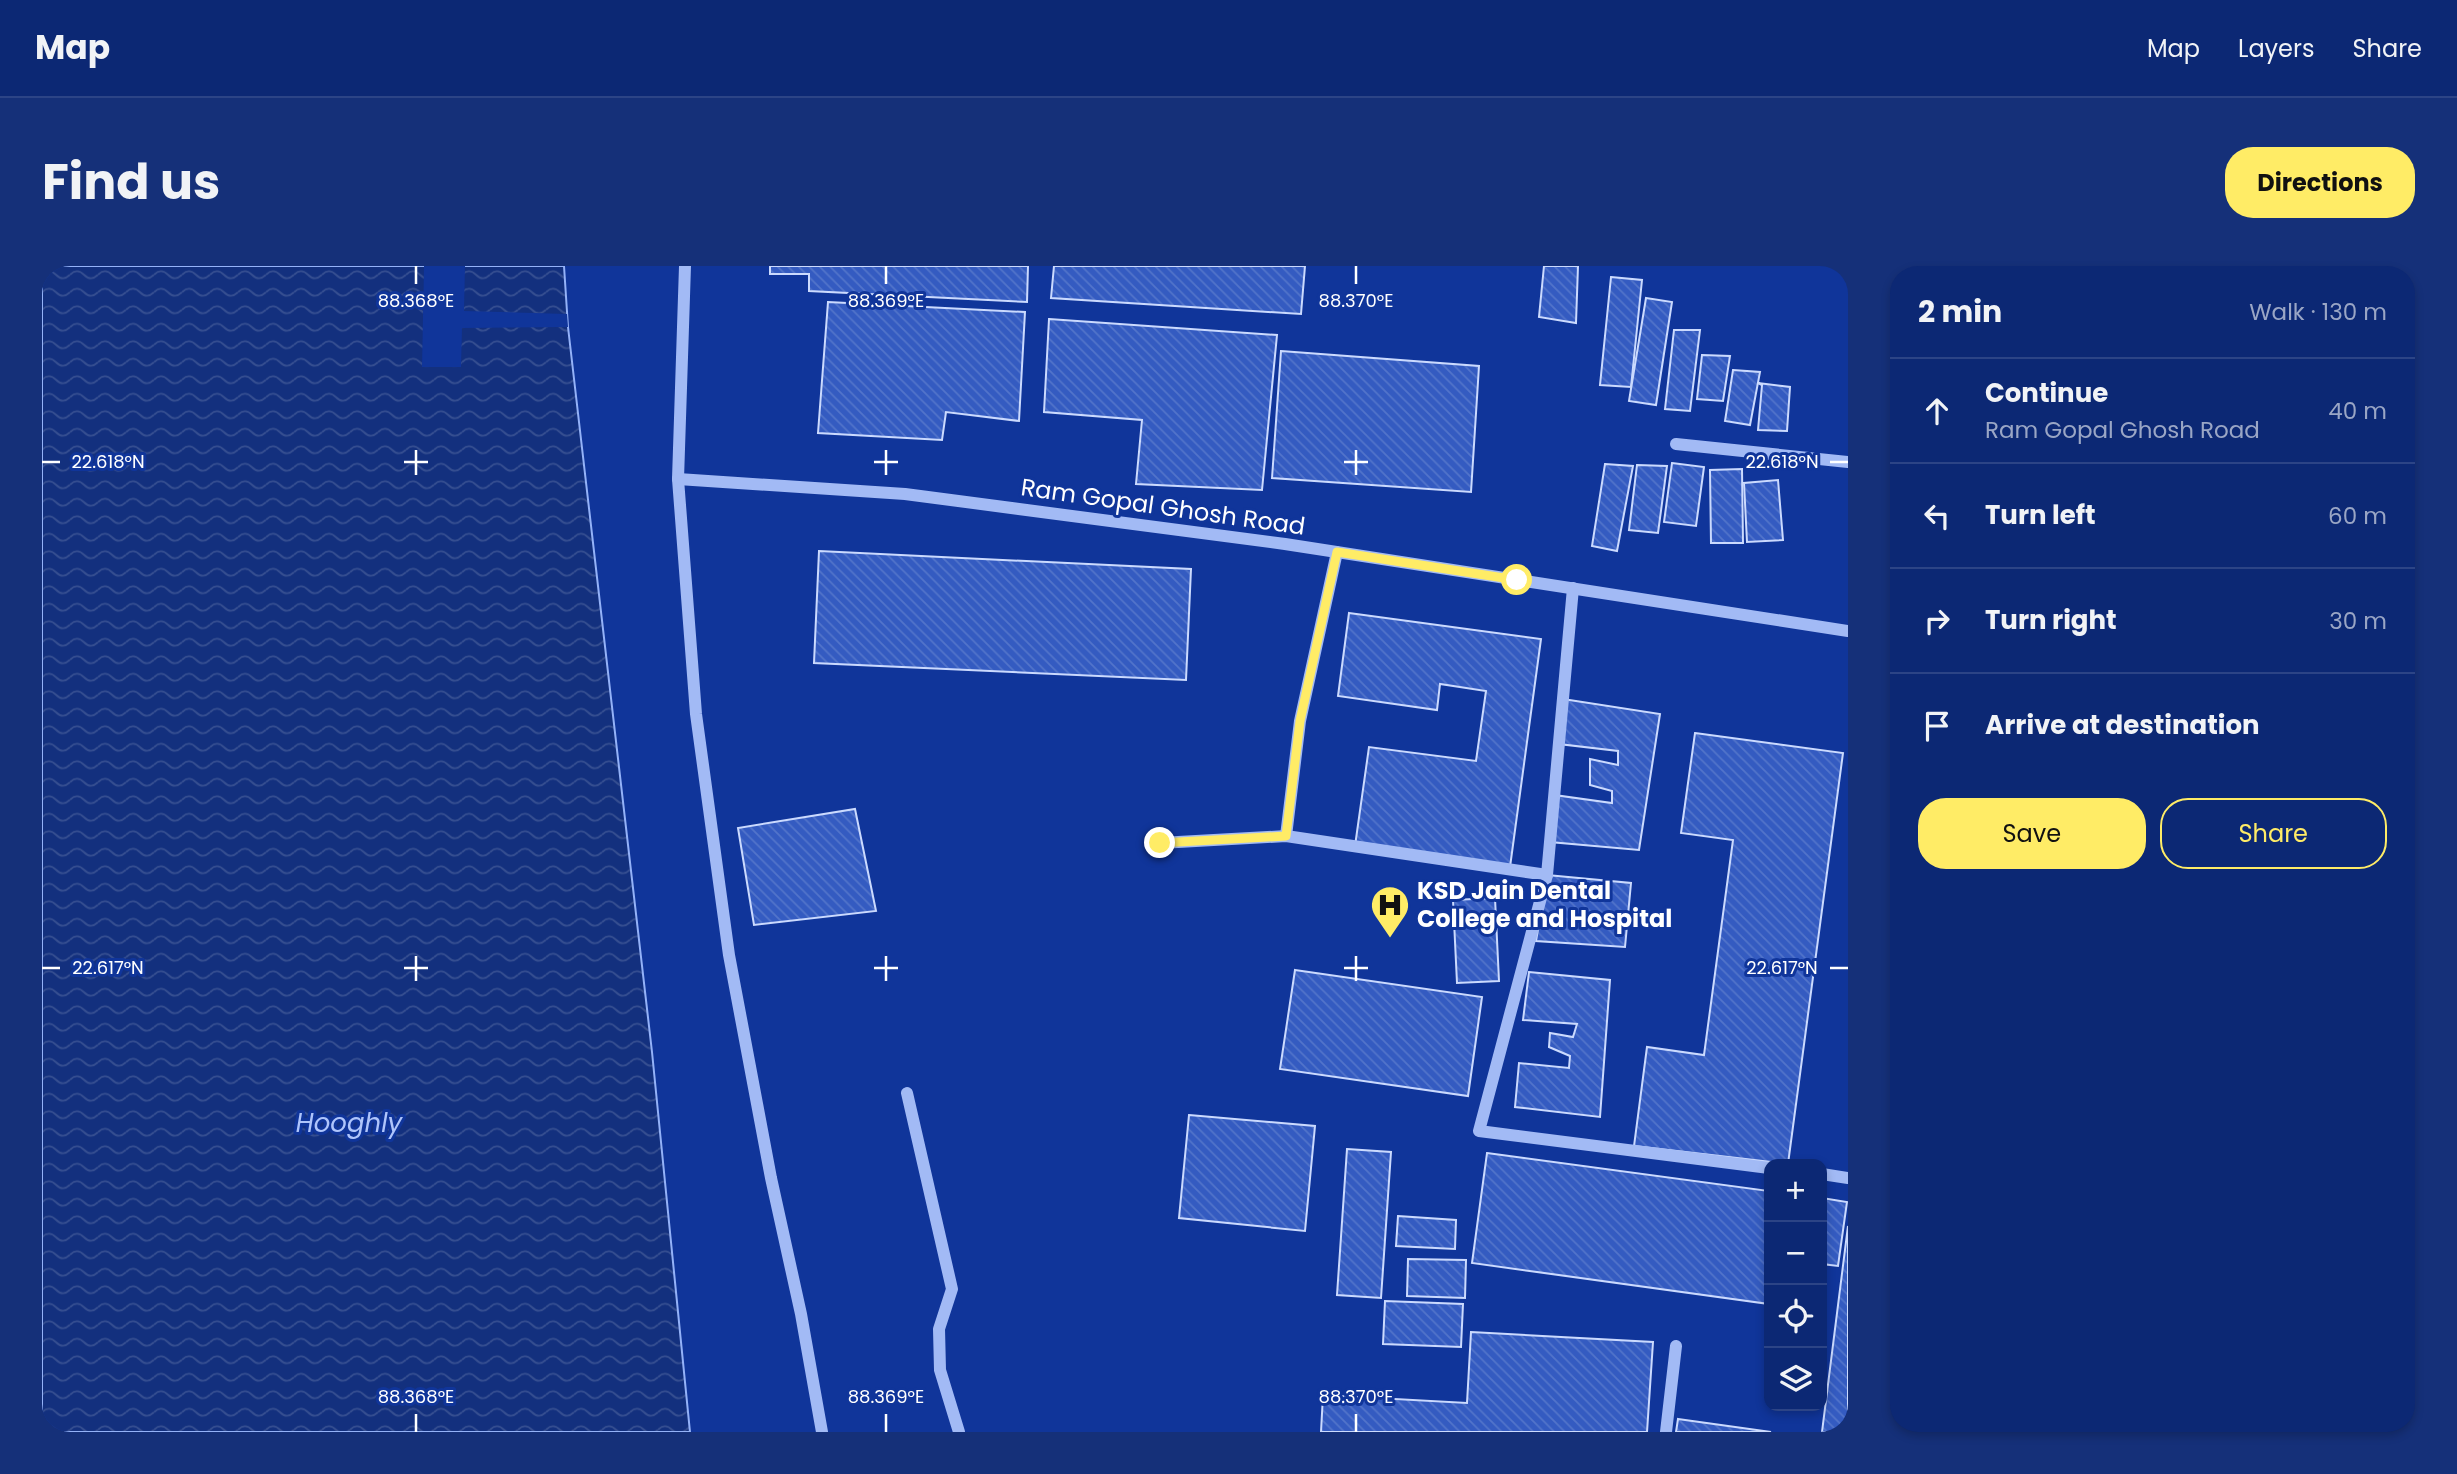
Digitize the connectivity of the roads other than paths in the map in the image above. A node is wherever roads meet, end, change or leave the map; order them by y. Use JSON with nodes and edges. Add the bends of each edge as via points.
{"nodes":[{"id":1,"x":685,"y":266,"type":"edge"},
{"id":2,"x":1676,"y":443,"type":"dead end"},
{"id":3,"x":1848,"y":462,"type":"edge"},
{"id":4,"x":678,"y":479,"type":"junction"},
{"id":5,"x":1337,"y":552,"type":"junction"},
{"id":6,"x":1573,"y":588,"type":"junction"},
{"id":7,"x":1848,"y":631,"type":"edge"},
{"id":8,"x":1286,"y":836,"type":"junction"},
{"id":9,"x":1160,"y":843,"type":"dead end"},
{"id":10,"x":1547,"y":875,"type":"junction"},
{"id":11,"x":907,"y":1093,"type":"dead end"},
{"id":12,"x":1764,"y":1167,"type":"edge"},
{"id":13,"x":1827,"y":1175,"type":"edge"},
{"id":14,"x":1848,"y":1178,"type":"edge"},
{"id":15,"x":1676,"y":1346,"type":"dead end"},
{"id":16,"x":822,"y":1432,"type":"edge"},
{"id":17,"x":959,"y":1432,"type":"edge"},
{"id":18,"x":1665,"y":1432,"type":"edge"}],
"edges":[{"from":1,"to":4,"type":"street"},
{"from":2,"to":3,"type":"street"},
{"from":4,"to":5,"type":"street","name":"Ram Gopal Ghosh Road","via":[[905,494]]},
{"from":4,"to":16,"type":"street","via":[[696,714],[729,955]]},
{"from":5,"to":6,"type":"street","name":"Ram Gopal Ghosh Road"},
{"from":5,"to":8,"type":"street","via":[[1300,721]]},
{"from":6,"to":7,"type":"street","name":"Ram Gopal Ghosh Road"},
{"from":6,"to":10,"type":"street"},
{"from":8,"to":9,"type":"street"},
{"from":8,"to":10,"type":"street"},
{"from":10,"to":12,"type":"street","via":[[1479,1131]]},
{"from":11,"to":17,"type":"street","via":[[952,1289],[939,1329],[940,1370]]},
{"from":13,"to":14,"type":"street"},
{"from":15,"to":18,"type":"street"}]}
